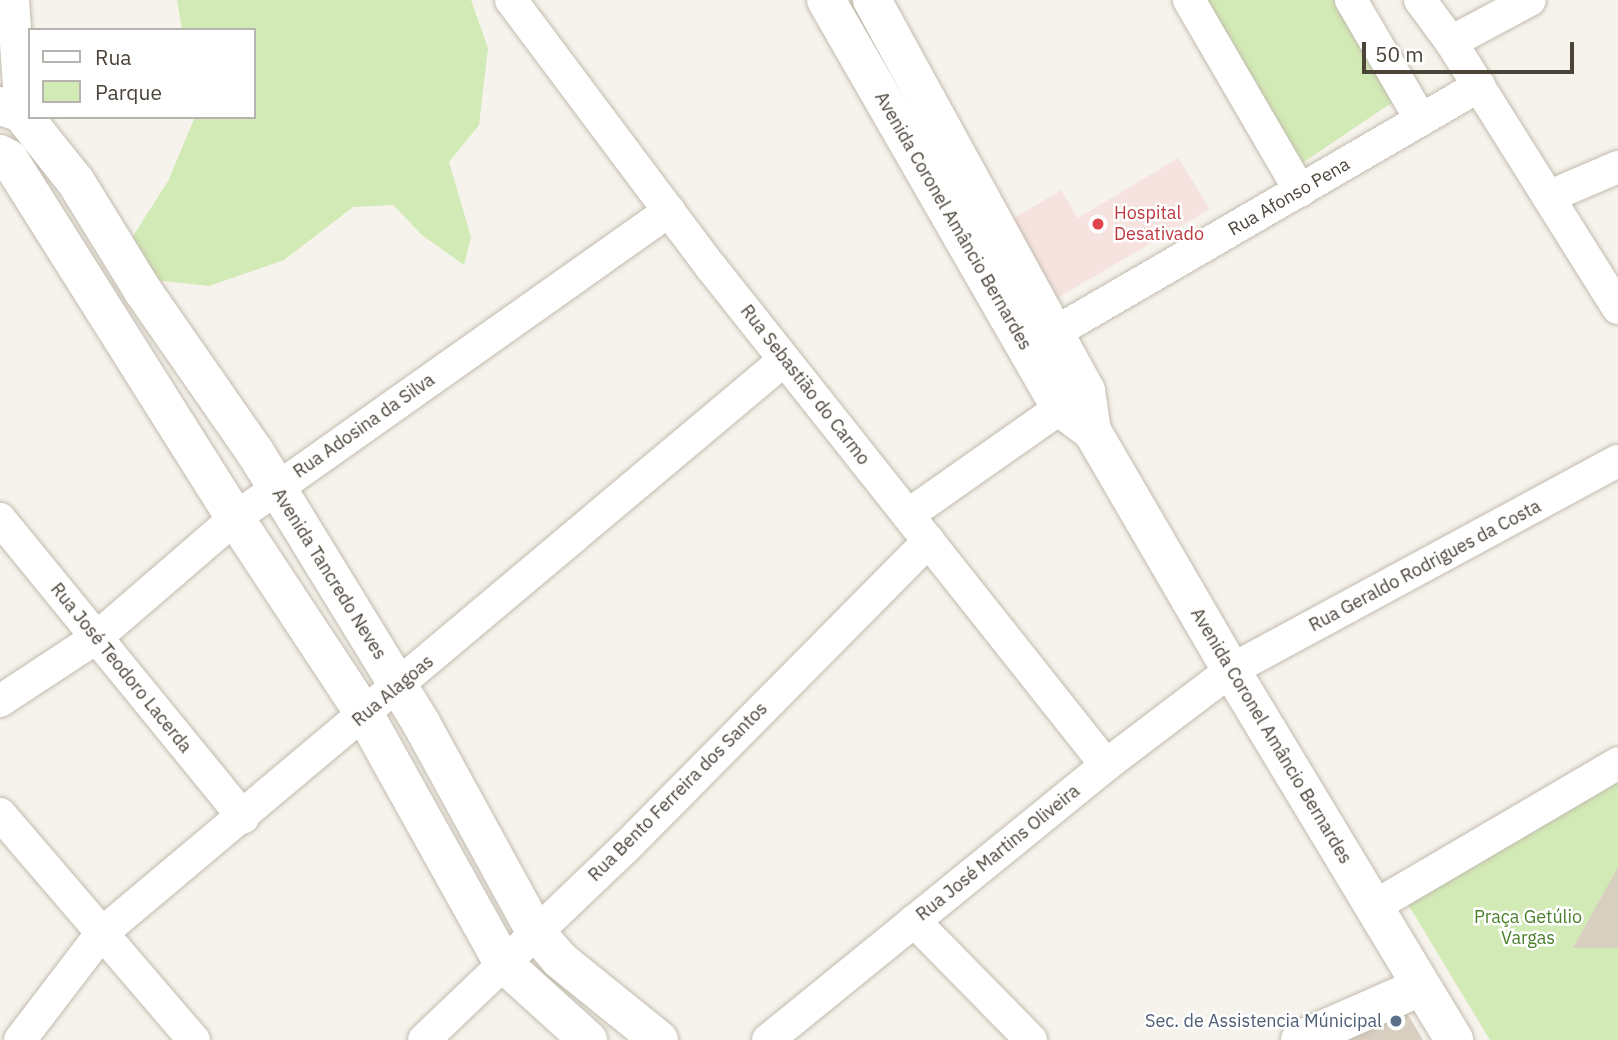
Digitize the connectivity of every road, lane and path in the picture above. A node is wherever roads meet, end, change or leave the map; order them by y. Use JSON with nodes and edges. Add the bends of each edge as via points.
{"nodes":[{"id":1,"x":511,"y":0,"type":"edge"},
{"id":2,"x":872,"y":0,"type":"edge"},
{"id":3,"x":1189,"y":0,"type":"edge"},
{"id":4,"x":1351,"y":0,"type":"edge"},
{"id":5,"x":1420,"y":0,"type":"edge"},
{"id":6,"x":1530,"y":0,"type":"edge"},
{"id":7,"x":829,"y":1,"type":"edge"},
{"id":8,"x":9,"y":12,"type":"edge"},
{"id":9,"x":1451,"y":42,"type":"junction"},
{"id":10,"x":1479,"y":86,"type":"junction"},
{"id":11,"x":10,"y":110,"type":"edge"},
{"id":12,"x":1421,"y":120,"type":"junction"},
{"id":13,"x":0,"y":154,"type":"edge"},
{"id":14,"x":1618,"y":167,"type":"edge"},
{"id":15,"x":1300,"y":191,"type":"junction"},
{"id":16,"x":1548,"y":197,"type":"junction"},
{"id":17,"x":669,"y":211,"type":"junction"},
{"id":18,"x":1618,"y":308,"type":"edge"},
{"id":19,"x":1040,"y":341,"type":"junction"},
{"id":20,"x":784,"y":360,"type":"junction"},
{"id":21,"x":1073,"y":399,"type":"junction"},
{"id":22,"x":1618,"y":461,"type":"edge"},
{"id":23,"x":275,"y":488,"type":"junction"},
{"id":24,"x":908,"y":515,"type":"junction"},
{"id":25,"x":235,"y":518,"type":"junction"},
{"id":26,"x":0,"y":519,"type":"edge"},
{"id":27,"x":929,"y":541,"type":"junction"},
{"id":28,"x":96,"y":638,"type":"junction"},
{"id":29,"x":1231,"y":670,"type":"junction"},
{"id":30,"x":398,"y":686,"type":"junction"},
{"id":31,"x":0,"y":701,"type":"edge"},
{"id":32,"x":365,"y":715,"type":"junction"},
{"id":33,"x":1618,"y":763,"type":"edge"},
{"id":34,"x":1106,"y":765,"type":"junction"},
{"id":35,"x":0,"y":814,"type":"edge"},
{"id":36,"x":243,"y":817,"type":"junction"},
{"id":37,"x":1373,"y":907,"type":"junction"},
{"id":38,"x":914,"y":921,"type":"junction"},
{"id":39,"x":535,"y":931,"type":"junction"},
{"id":40,"x":101,"y":934,"type":"junction"},
{"id":41,"x":502,"y":963,"type":"junction"},
{"id":42,"x":1420,"y":987,"type":"junction"},
{"id":43,"x":19,"y":1040,"type":"edge"},
{"id":44,"x":194,"y":1040,"type":"edge"},
{"id":45,"x":424,"y":1040,"type":"edge"},
{"id":46,"x":588,"y":1040,"type":"edge"},
{"id":47,"x":659,"y":1040,"type":"edge"},
{"id":48,"x":768,"y":1040,"type":"edge"},
{"id":49,"x":1031,"y":1040,"type":"edge"},
{"id":50,"x":1300,"y":1040,"type":"edge"},
{"id":51,"x":1454,"y":1040,"type":"edge"}],
"edges":[{"from":1,"to":17,"type":"street","name":"Rua Sebastião do Carmo"},
{"from":2,"to":19,"type":"street","name":"Avenida Coronel Amâncio Bernardes"},
{"from":3,"to":15,"type":"street"},
{"from":4,"to":12,"type":"street"},
{"from":5,"to":9,"type":"street"},
{"from":6,"to":9,"type":"street"},
{"from":7,"to":19,"type":"street","name":"Avenida Coronel Amâncio Bernardes"},
{"from":8,"to":11,"type":"street"},
{"from":9,"to":10,"type":"street"},
{"from":10,"to":12,"type":"street","name":"Rua Afonso Pena"},
{"from":10,"to":16,"type":"street"},
{"from":11,"to":23,"type":"street","name":"Avenida Tancredo Neves","via":[[76,182],[143,292],[255,452]]},
{"from":12,"to":15,"type":"street","name":"Rua Afonso Pena"},
{"from":13,"to":25,"type":"street","via":[[9,159]]},
{"from":14,"to":16,"type":"street"},
{"from":15,"to":19,"type":"street","name":"Rua Afonso Pena"},
{"from":16,"to":18,"type":"street"},
{"from":17,"to":20,"type":"street","name":"Rua Sebastião do Carmo"},
{"from":17,"to":23,"type":"street","name":"Rua Adosina da Silva"},
{"from":19,"to":21,"type":"street","name":"Avenida Coronel Amâncio Bernardes"},
{"from":20,"to":24,"type":"street","name":"Rua Sebastião do Carmo"},
{"from":20,"to":30,"type":"street","name":"Rua Alagoas"},
{"from":21,"to":24,"type":"street"},
{"from":21,"to":29,"type":"street","name":"Avenida Coronel Amâncio Bernardes"},
{"from":22,"to":29,"type":"street","name":"Rua Geraldo Rodrigues da Costa"},
{"from":23,"to":25,"type":"street","name":"Rua Adosina da Silva"},
{"from":23,"to":30,"type":"street","name":"Avenida Tancredo Neves"},
{"from":24,"to":27,"type":"street","name":"Rua Sebastião do Carmo"},
{"from":25,"to":28,"type":"street","name":"Rua Adosina da Silva"},
{"from":25,"to":32,"type":"street"},
{"from":26,"to":28,"type":"street","name":"Rua José Teodoro Lacerda"},
{"from":27,"to":34,"type":"street","name":"Rua Sebastião do Carmo"},
{"from":27,"to":39,"type":"street","name":"Rua Bento Ferreira dos Santos","via":[[625,848]]},
{"from":28,"to":31,"type":"street","name":"Rua Adosina da Silva"},
{"from":28,"to":36,"type":"street","name":"Rua José Teodoro Lacerda"},
{"from":29,"to":34,"type":"street","name":"Rua José Martins Oliveira"},
{"from":29,"to":37,"type":"street","name":"Avenida Coronel Amâncio Bernardes"},
{"from":30,"to":32,"type":"street","name":"Rua Alagoas"},
{"from":30,"to":39,"type":"street","name":"Avenida Tancredo Neves"},
{"from":32,"to":36,"type":"street","name":"Rua Alagoas"},
{"from":32,"to":41,"type":"street"},
{"from":33,"to":37,"type":"street"},
{"from":34,"to":38,"type":"street","name":"Rua José Martins Oliveira"},
{"from":35,"to":40,"type":"street"},
{"from":36,"to":40,"type":"street","name":"Rua Alagoas"},
{"from":37,"to":42,"type":"street","name":"Avenida Coronel Amâncio Bernardes"},
{"from":38,"to":48,"type":"street","name":"Rua José Martins Oliveira"},
{"from":38,"to":49,"type":"street"},
{"from":39,"to":41,"type":"street","name":"Rua Bento Ferreira dos Santos"},
{"from":39,"to":47,"type":"street","name":"Avenida Tancredo Neves","via":[[560,960]]},
{"from":40,"to":43,"type":"street","name":"Rua Alagoas"},
{"from":40,"to":44,"type":"street"},
{"from":41,"to":45,"type":"street","name":"Rua Bento Ferreira dos Santos"},
{"from":41,"to":46,"type":"street"},
{"from":42,"to":50,"type":"street"},
{"from":42,"to":51,"type":"street","name":"Avenida Coronel Amâncio Bernardes"}]}
